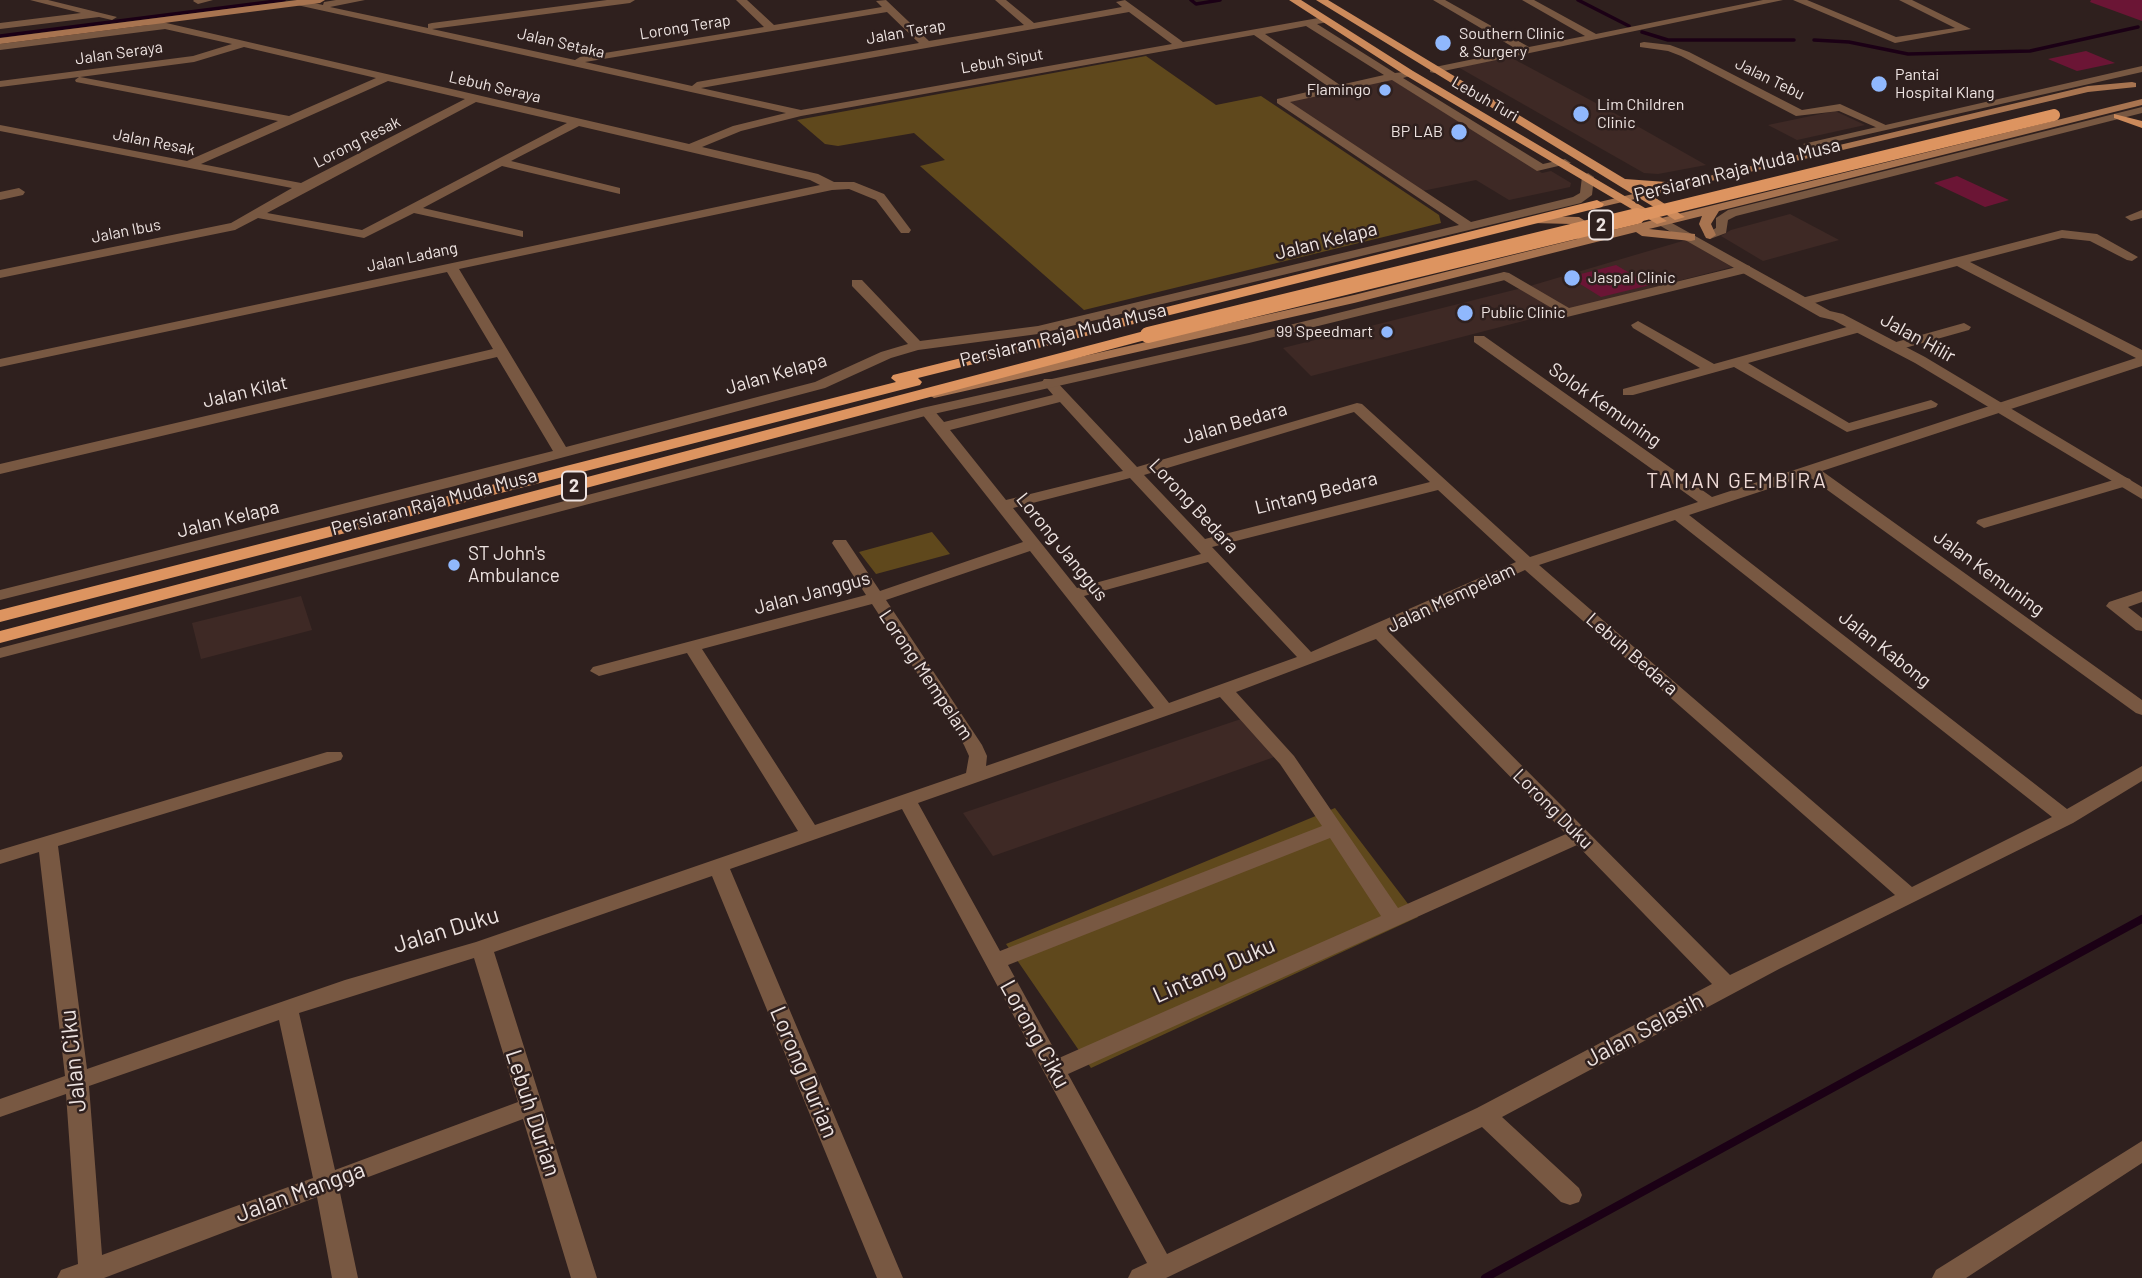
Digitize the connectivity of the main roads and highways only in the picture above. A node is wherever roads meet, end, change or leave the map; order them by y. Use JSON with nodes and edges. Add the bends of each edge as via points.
{"nodes":[{"id":1,"x":247,"y":0,"type":"edge"},
{"id":2,"x":1294,"y":0,"type":"edge"},
{"id":3,"x":1321,"y":0,"type":"edge"},
{"id":4,"x":300,"y":3,"type":"road end"},
{"id":5,"x":0,"y":32,"type":"edge"},
{"id":6,"x":0,"y":41,"type":"edge"},
{"id":7,"x":1379,"y":54,"type":"junction"},
{"id":8,"x":1431,"y":68,"type":"junction"},
{"id":9,"x":2137,"y":84,"type":"edge"},
{"id":10,"x":2142,"y":94,"type":"edge"},
{"id":11,"x":2142,"y":102,"type":"edge"},
{"id":12,"x":2030,"y":110,"type":"joint"},
{"id":13,"x":2054,"y":115,"type":"joint"},
{"id":14,"x":2118,"y":116,"type":"road end"},
{"id":15,"x":2142,"y":125,"type":"edge"},
{"id":16,"x":1959,"y":155,"type":"road end"},
{"id":17,"x":1890,"y":165,"type":"junction"},
{"id":18,"x":1614,"y":178,"type":"junction"},
{"id":19,"x":1705,"y":180,"type":"junction"},
{"id":20,"x":1602,"y":186,"type":"junction"},
{"id":21,"x":1676,"y":186,"type":"junction"},
{"id":22,"x":1640,"y":194,"type":"junction"},
{"id":23,"x":1623,"y":198,"type":"junction"},
{"id":24,"x":1743,"y":200,"type":"junction"},
{"id":25,"x":1597,"y":204,"type":"junction"},
{"id":26,"x":1718,"y":206,"type":"junction"},
{"id":27,"x":1533,"y":216,"type":"junction"},
{"id":28,"x":1679,"y":216,"type":"junction"},
{"id":29,"x":1661,"y":221,"type":"junction"},
{"id":30,"x":1616,"y":233,"type":"junction"},
{"id":31,"x":1710,"y":235,"type":"road end"},
{"id":32,"x":1691,"y":237,"type":"road end"},
{"id":33,"x":1571,"y":245,"type":"junction"},
{"id":34,"x":1517,"y":258,"type":"junction"},
{"id":35,"x":1504,"y":276,"type":"road end"},
{"id":36,"x":1354,"y":299,"type":"junction"},
{"id":37,"x":1369,"y":309,"type":"road end"},
{"id":38,"x":1143,"y":331,"type":"junction"},
{"id":39,"x":815,"y":405,"type":"junction"},
{"id":40,"x":859,"y":409,"type":"junction"},
{"id":41,"x":331,"y":552,"type":"junction"},
{"id":42,"x":321,"y":570,"type":"road end"},
{"id":43,"x":0,"y":616,"type":"edge"},
{"id":44,"x":0,"y":636,"type":"edge"}],
"edges":[{"from":1,"to":5,"type":"main road"},
{"from":2,"to":7,"type":"main road","name":"Lebuh Turi"},
{"from":3,"to":8,"type":"main road","name":"Lebuh Turi"},
{"from":4,"to":6,"type":"main road"},
{"from":7,"to":8,"type":"main road"},
{"from":7,"to":20,"type":"main road","name":"Lebuh Turi"},
{"from":8,"to":18,"type":"main road","name":"Lebuh Turi"},
{"from":9,"to":12,"type":"main road","name":"Persiaran Raja Muda Musa","number":"2"},
{"from":9,"to":19,"type":"main road","via":[[1967,113]]},
{"from":10,"to":13,"type":"main road","name":"Persiaran Raja Muda Musa","number":"2"},
{"from":11,"to":17,"type":"main road"},
{"from":12,"to":38,"type":"highway","name":"Persiaran Raja Muda Musa","number":"2"},
{"from":13,"to":38,"type":"highway","name":"Persiaran Raja Muda Musa","number":"2","bridge":true},
{"from":14,"to":15,"type":"main road"},
{"from":16,"to":17,"type":"main road"},
{"from":17,"to":24,"type":"main road"},
{"from":18,"to":21,"type":"main road"},
{"from":18,"to":22,"type":"main road","name":"Lebuh Turi"},
{"from":19,"to":21,"type":"main road"},
{"from":19,"to":24,"type":"main road","via":[[1691,189],[1691,197],[1707,202]]},
{"from":20,"to":23,"type":"main road","name":"Lebuh Turi"},
{"from":20,"to":25,"type":"main road","via":[[1605,198]]},
{"from":21,"to":22,"type":"main road"},
{"from":22,"to":23,"type":"main road"},
{"from":22,"to":28,"type":"main road","name":"Lebuh Turi"},
{"from":23,"to":25,"type":"main road"},
{"from":23,"to":29,"type":"main road","name":"Lebuh Turi"},
{"from":24,"to":26,"type":"main road"},
{"from":25,"to":27,"type":"highway"},
{"from":26,"to":28,"type":"main road"},
{"from":26,"to":31,"type":"main road","via":[[1705,224]]},
{"from":27,"to":33,"type":"main road","via":[[1575,220],[1586,227],[1587,235]]},
{"from":27,"to":39,"type":"highway","via":[[871,386]]},
{"from":28,"to":29,"type":"main road"},
{"from":29,"to":30,"type":"main road"},
{"from":30,"to":32,"type":"main road"},
{"from":30,"to":33,"type":"main road"},
{"from":33,"to":34,"type":"main road"},
{"from":34,"to":35,"type":"main road"},
{"from":34,"to":36,"type":"main road"},
{"from":36,"to":37,"type":"main road"},
{"from":36,"to":40,"type":"main road"},
{"from":38,"to":39,"type":"highway","name":"Persiaran Raja Muda Musa","number":"2"},
{"from":38,"to":40,"type":"highway","name":"Persiaran Raja Muda Musa","number":"2"},
{"from":39,"to":43,"type":"highway","name":"Persiaran Raja Muda Musa","number":"2"},
{"from":40,"to":41,"type":"highway","name":"Persiaran Raja Muda Musa","number":"2"},
{"from":41,"to":42,"type":"highway"},
{"from":41,"to":44,"type":"highway","name":"Persiaran Raja Muda Musa","number":"2"}]}
